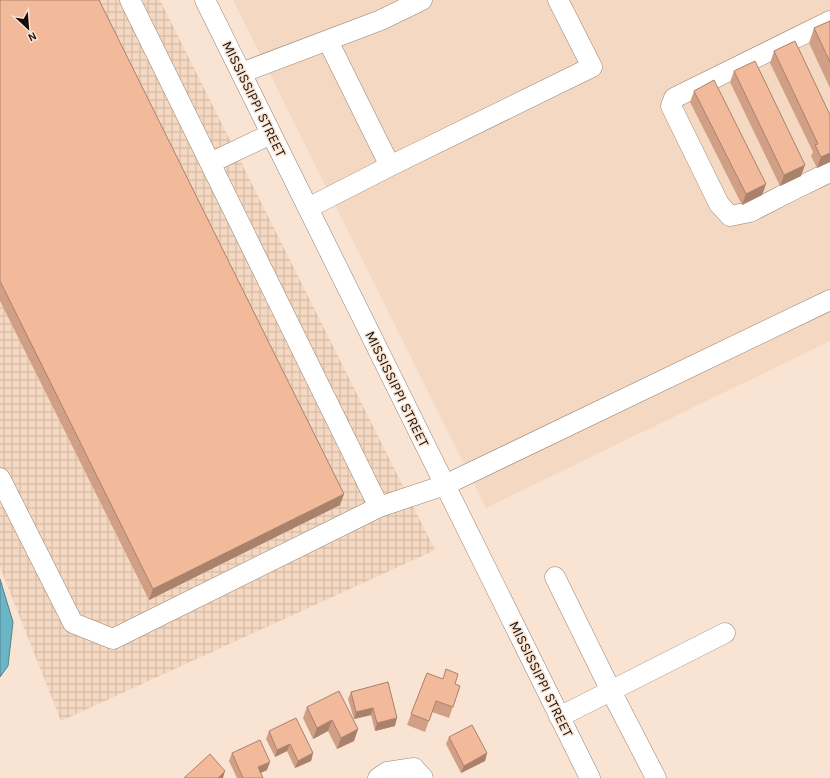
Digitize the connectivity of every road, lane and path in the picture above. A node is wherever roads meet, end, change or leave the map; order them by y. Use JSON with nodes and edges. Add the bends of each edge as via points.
{"nodes":[{"id":1,"x":130,"y":0,"type":"edge"},
{"id":2,"x":205,"y":0,"type":"edge"},
{"id":3,"x":422,"y":0,"type":"edge"},
{"id":4,"x":558,"y":0,"type":"edge"},
{"id":5,"x":830,"y":21,"type":"edge"},
{"id":6,"x":328,"y":41,"type":"junction"},
{"id":7,"x":241,"y":73,"type":"junction"},
{"id":8,"x":271,"y":134,"type":"junction"},
{"id":9,"x":210,"y":163,"type":"junction"},
{"id":10,"x":390,"y":166,"type":"junction"},
{"id":11,"x":830,"y":172,"type":"edge"},
{"id":12,"x":308,"y":208,"type":"junction"},
{"id":13,"x":830,"y":300,"type":"edge"},
{"id":14,"x":0,"y":478,"type":"edge"},
{"id":15,"x":445,"y":485,"type":"junction"},
{"id":16,"x":379,"y":507,"type":"junction"},
{"id":17,"x":555,"y":577,"type":"dead end"},
{"id":18,"x":725,"y":633,"type":"dead end"},
{"id":19,"x":611,"y":691,"type":"junction"},
{"id":20,"x":559,"y":717,"type":"junction"},
{"id":21,"x":378,"y":778,"type":"edge"},
{"id":22,"x":423,"y":778,"type":"edge"},
{"id":23,"x":590,"y":778,"type":"edge"},
{"id":24,"x":656,"y":778,"type":"edge"}],
"edges":[{"from":1,"to":9,"type":"street"},
{"from":2,"to":7,"type":"street","name":"MISSISSIPPI STREET"},
{"from":3,"to":6,"type":"street"},
{"from":4,"to":10,"type":"street","via":[[592,67]]},
{"from":5,"to":11,"type":"street","via":[[674,98],[670,106],[719,204],[730,216],[750,212]]},
{"from":6,"to":7,"type":"street"},
{"from":6,"to":10,"type":"street"},
{"from":7,"to":8,"type":"street","name":"MISSISSIPPI STREET"},
{"from":8,"to":9,"type":"street"},
{"from":8,"to":12,"type":"street","name":"MISSISSIPPI STREET"},
{"from":9,"to":16,"type":"street"},
{"from":10,"to":12,"type":"street"},
{"from":12,"to":15,"type":"street","name":"MISSISSIPPI STREET"},
{"from":13,"to":15,"type":"street"},
{"from":14,"to":16,"type":"street","via":[[73,623],[113,640]]},
{"from":15,"to":16,"type":"street"},
{"from":15,"to":20,"type":"street","name":"MISSISSIPPI STREET"},
{"from":17,"to":19,"type":"street"},
{"from":18,"to":19,"type":"street"},
{"from":19,"to":20,"type":"street"},
{"from":19,"to":24,"type":"street"},
{"from":20,"to":23,"type":"street","name":"MISSISSIPPI STREET"},
{"from":21,"to":22,"type":"street","via":[[387,772],[414,768]]}]}
